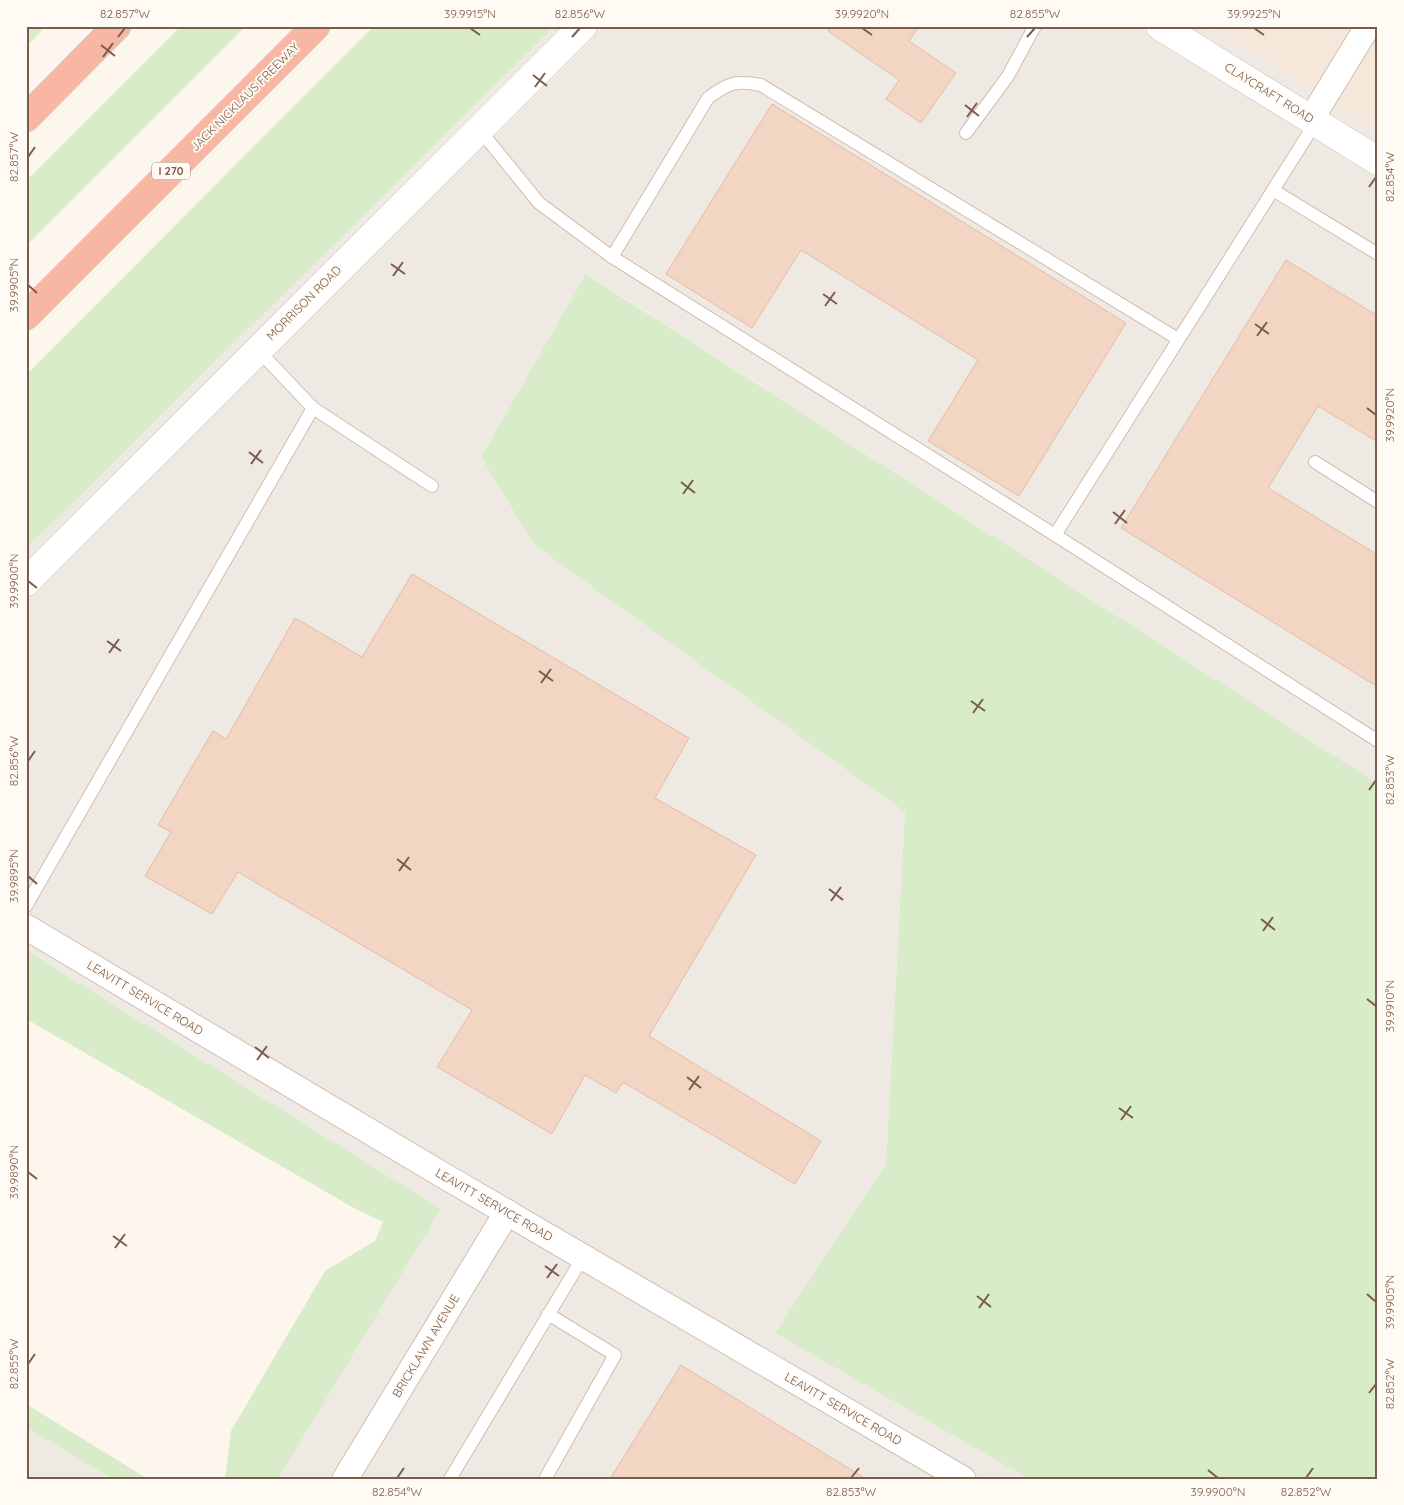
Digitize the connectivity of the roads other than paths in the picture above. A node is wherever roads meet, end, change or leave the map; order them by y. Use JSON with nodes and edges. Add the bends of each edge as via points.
{"nodes":[{"id":1,"x":118,"y":26,"type":"edge"},
{"id":2,"x":316,"y":26,"type":"edge"},
{"id":3,"x":584,"y":26,"type":"edge"},
{"id":4,"x":1035,"y":26,"type":"edge"},
{"id":5,"x":1160,"y":26,"type":"edge"},
{"id":6,"x":1370,"y":26,"type":"edge"},
{"id":7,"x":1378,"y":30,"type":"edge"},
{"id":8,"x":26,"y":118,"type":"edge"},
{"id":9,"x":1313,"y":121,"type":"junction"},
{"id":10,"x":479,"y":130,"type":"junction"},
{"id":11,"x":966,"y":133,"type":"dead end"},
{"id":12,"x":1378,"y":161,"type":"edge"},
{"id":13,"x":1273,"y":190,"type":"junction"},
{"id":14,"x":1378,"y":254,"type":"edge"},
{"id":15,"x":612,"y":257,"type":"junction"},
{"id":16,"x":26,"y":316,"type":"edge"},
{"id":17,"x":1178,"y":339,"type":"junction"},
{"id":18,"x":258,"y":350,"type":"junction"},
{"id":19,"x":313,"y":408,"type":"junction"},
{"id":20,"x":1315,"y":462,"type":"dead end"},
{"id":21,"x":432,"y":486,"type":"dead end"},
{"id":22,"x":1378,"y":502,"type":"edge"},
{"id":23,"x":1056,"y":536,"type":"junction"},
{"id":24,"x":26,"y":582,"type":"edge"},
{"id":25,"x":1378,"y":740,"type":"edge"},
{"id":26,"x":26,"y":906,"type":"edge"},
{"id":27,"x":26,"y":928,"type":"edge"},
{"id":28,"x":507,"y":1212,"type":"junction"},
{"id":29,"x":583,"y":1257,"type":"junction"},
{"id":30,"x":548,"y":1314,"type":"junction"},
{"id":31,"x":345,"y":1479,"type":"edge"},
{"id":32,"x":450,"y":1479,"type":"edge"},
{"id":33,"x":545,"y":1479,"type":"edge"},
{"id":34,"x":962,"y":1479,"type":"edge"}],
"edges":[{"from":1,"to":8,"type":"highway"},
{"from":2,"to":16,"type":"highway","name":"JACK NICKLAUS FREEWAY","number":"I 270"},
{"from":3,"to":10,"type":"street","name":"MORRISON ROAD"},
{"from":4,"to":11,"type":"lane","via":[[1008,76]]},
{"from":5,"to":9,"type":"street","name":"CLAYCRAFT ROAD"},
{"from":6,"to":7,"type":"street"},
{"from":6,"to":9,"type":"street"},
{"from":9,"to":12,"type":"street","name":"CLAYCRAFT ROAD"},
{"from":9,"to":13,"type":"lane"},
{"from":10,"to":15,"type":"lane","via":[[539,203]]},
{"from":10,"to":18,"type":"street","name":"MORRISON ROAD"},
{"from":13,"to":14,"type":"lane"},
{"from":13,"to":17,"type":"lane"},
{"from":15,"to":17,"type":"lane","via":[[708,98],[724,86],[741,81],[761,85]]},
{"from":15,"to":23,"type":"lane"},
{"from":17,"to":23,"type":"lane"},
{"from":18,"to":19,"type":"lane"},
{"from":18,"to":24,"type":"street","name":"MORRISON ROAD"},
{"from":19,"to":21,"type":"lane"},
{"from":19,"to":26,"type":"lane"},
{"from":20,"to":22,"type":"lane"},
{"from":23,"to":25,"type":"lane"},
{"from":27,"to":28,"type":"street","name":"LEAVITT SERVICE ROAD"},
{"from":28,"to":29,"type":"street","name":"LEAVITT SERVICE ROAD"},
{"from":28,"to":31,"type":"street","name":"BRICKLAWN AVENUE"},
{"from":29,"to":30,"type":"lane"},
{"from":29,"to":34,"type":"street","name":"LEAVITT SERVICE ROAD"},
{"from":30,"to":32,"type":"lane"},
{"from":30,"to":33,"type":"lane","via":[[615,1354]]}]}
